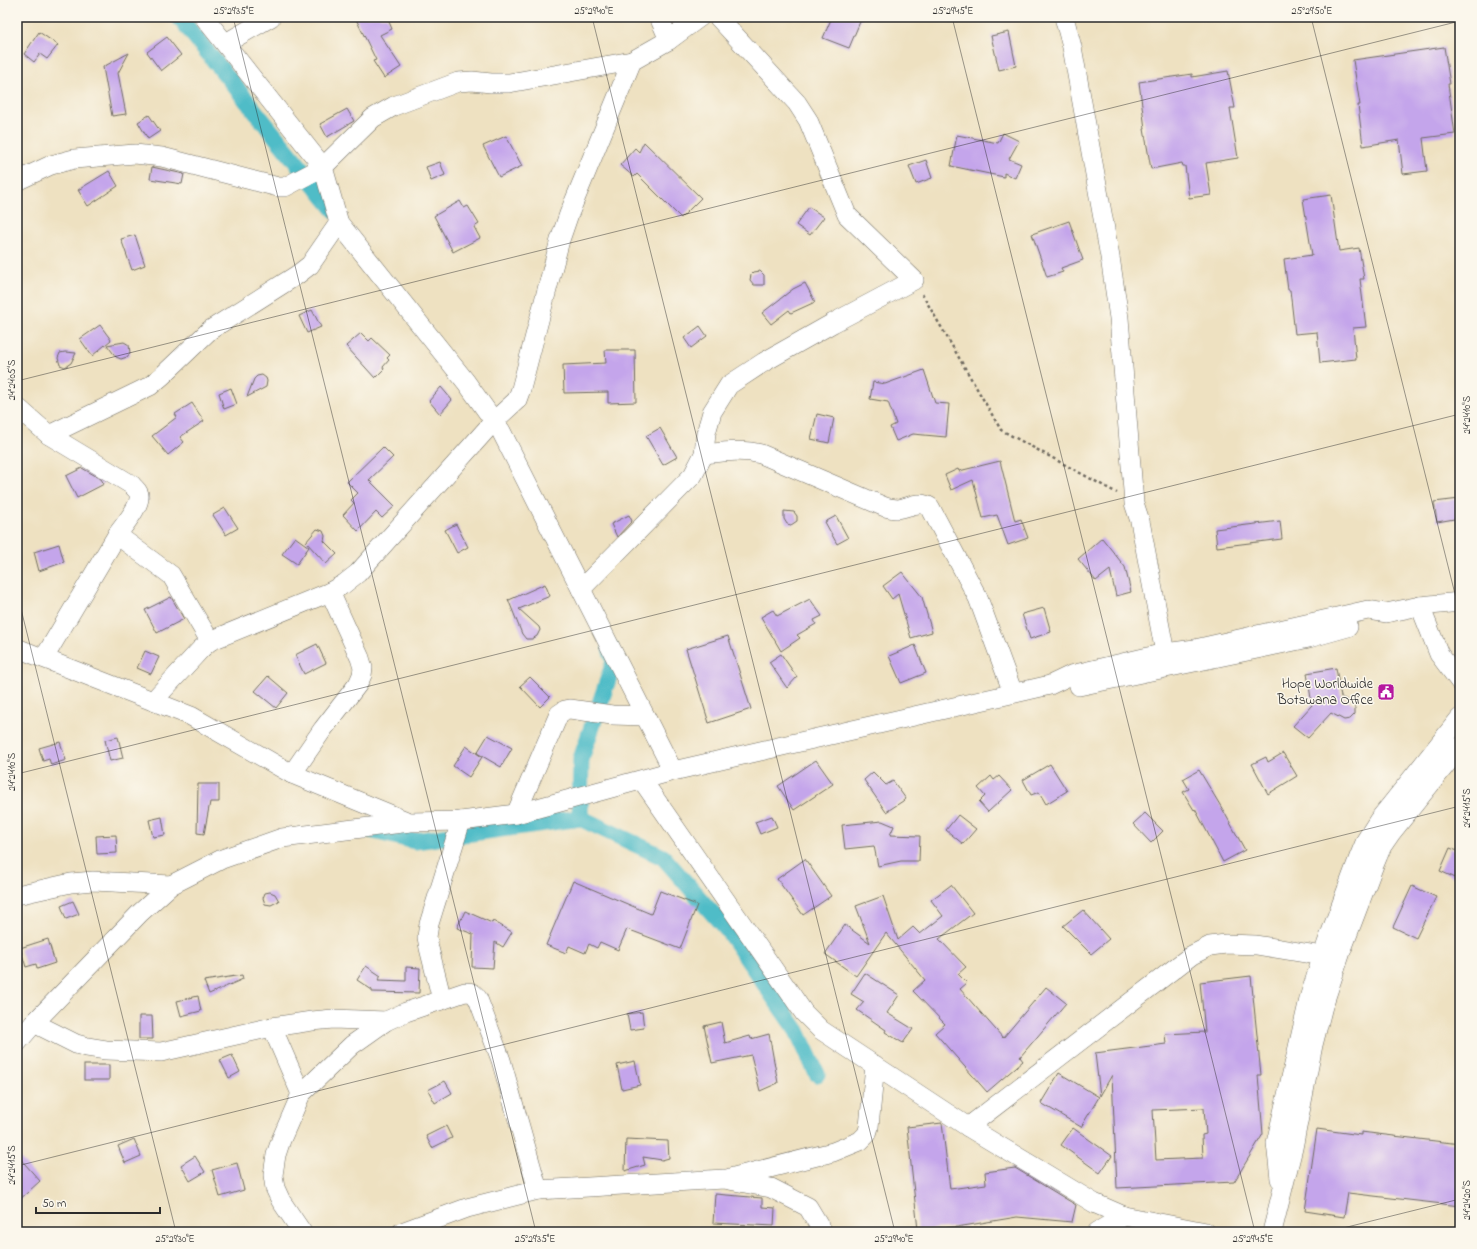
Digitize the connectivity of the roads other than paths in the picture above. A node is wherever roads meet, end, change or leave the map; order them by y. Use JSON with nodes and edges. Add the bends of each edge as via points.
{"nodes":[{"id":1,"x":204,"y":17,"type":"edge"},
{"id":2,"x":271,"y":17,"type":"edge"},
{"id":3,"x":659,"y":17,"type":"edge"},
{"id":4,"x":700,"y":17,"type":"edge"},
{"id":5,"x":718,"y":17,"type":"edge"},
{"id":6,"x":1064,"y":17,"type":"edge"},
{"id":7,"x":669,"y":40,"type":"junction"},
{"id":8,"x":226,"y":43,"type":"junction"},
{"id":9,"x":632,"y":61,"type":"junction"},
{"id":10,"x":323,"y":167,"type":"junction"},
{"id":11,"x":17,"y":181,"type":"edge"},
{"id":12,"x":339,"y":223,"type":"junction"},
{"id":13,"x":17,"y":407,"type":"edge"},
{"id":14,"x":494,"y":421,"type":"junction"},
{"id":15,"x":49,"y":435,"type":"junction"},
{"id":16,"x":704,"y":454,"type":"junction"},
{"id":17,"x":117,"y":535,"type":"junction"},
{"id":18,"x":581,"y":589,"type":"junction"},
{"id":19,"x":330,"y":592,"type":"junction"},
{"id":20,"x":1460,"y":602,"type":"edge"},
{"id":21,"x":1420,"y":606,"type":"junction"},
{"id":22,"x":210,"y":641,"type":"junction"},
{"id":23,"x":17,"y":648,"type":"edge"},
{"id":24,"x":1165,"y":653,"type":"junction"},
{"id":25,"x":1196,"y":655,"type":"junction"},
{"id":26,"x":44,"y":658,"type":"junction"},
{"id":27,"x":1460,"y":682,"type":"edge"},
{"id":28,"x":1050,"y":685,"type":"junction"},
{"id":29,"x":1013,"y":693,"type":"junction"},
{"id":30,"x":153,"y":701,"type":"junction"},
{"id":31,"x":645,"y":716,"type":"junction"},
{"id":32,"x":1458,"y":726,"type":"edge"},
{"id":33,"x":1460,"y":747,"type":"edge"},
{"id":34,"x":673,"y":771,"type":"junction"},
{"id":35,"x":292,"y":774,"type":"junction"},
{"id":36,"x":642,"y":780,"type":"junction"},
{"id":37,"x":516,"y":814,"type":"junction"},
{"id":38,"x":461,"y":821,"type":"junction"},
{"id":39,"x":410,"y":822,"type":"junction"},
{"id":40,"x":171,"y":885,"type":"junction"},
{"id":41,"x":17,"y":895,"type":"edge"},
{"id":42,"x":1330,"y":961,"type":"junction"},
{"id":43,"x":442,"y":1000,"type":"junction"},
{"id":44,"x":386,"y":1021,"type":"junction"},
{"id":45,"x":34,"y":1023,"type":"junction"},
{"id":46,"x":272,"y":1027,"type":"junction"},
{"id":47,"x":17,"y":1043,"type":"edge"},
{"id":48,"x":875,"y":1065,"type":"junction"},
{"id":49,"x":301,"y":1094,"type":"junction"},
{"id":50,"x":968,"y":1127,"type":"junction"},
{"id":51,"x":724,"y":1179,"type":"junction"},
{"id":52,"x":538,"y":1190,"type":"junction"},
{"id":53,"x":1124,"y":1216,"type":"junction"},
{"id":54,"x":302,"y":1232,"type":"edge"},
{"id":55,"x":402,"y":1232,"type":"edge"},
{"id":56,"x":823,"y":1232,"type":"edge"},
{"id":57,"x":1097,"y":1232,"type":"edge"},
{"id":58,"x":1206,"y":1232,"type":"edge"},
{"id":59,"x":1272,"y":1232,"type":"edge"}],
"edges":[{"from":1,"to":8,"type":"street"},
{"from":2,"to":8,"type":"street"},
{"from":3,"to":7,"type":"street"},
{"from":4,"to":7,"type":"street"},
{"from":5,"to":16,"type":"street","via":[[797,102],[808,120],[847,215],[914,280],[764,362],[729,385],[712,412]]},
{"from":6,"to":24,"type":"street","via":[[1072,47],[1110,257],[1119,318],[1134,503],[1140,522]]},
{"from":7,"to":9,"type":"street"},
{"from":8,"to":10,"type":"street"},
{"from":9,"to":10,"type":"street","via":[[509,83],[458,82],[394,106],[373,118]]},
{"from":9,"to":14,"type":"street","via":[[560,240],[517,400]]},
{"from":10,"to":11,"type":"street","via":[[285,187],[278,187],[162,157],[135,154],[74,159],[51,165]]},
{"from":10,"to":12,"type":"street"},
{"from":12,"to":14,"type":"street"},
{"from":12,"to":15,"type":"street","via":[[310,265],[297,276],[210,330],[150,386]]},
{"from":13,"to":15,"type":"street"},
{"from":14,"to":18,"type":"street"},
{"from":14,"to":19,"type":"street","via":[[358,573]]},
{"from":15,"to":17,"type":"street","via":[[132,485],[137,491],[139,503]]},
{"from":16,"to":18,"type":"street","via":[[693,475]]},
{"from":16,"to":29,"type":"street","via":[[751,451],[885,507],[899,509],[923,503],[930,507],[978,598]]},
{"from":17,"to":22,"type":"street","via":[[171,575]]},
{"from":17,"to":26,"type":"street"},
{"from":18,"to":31,"type":"street"},
{"from":19,"to":22,"type":"street"},
{"from":19,"to":35,"type":"street","via":[[360,658],[362,675]]},
{"from":20,"to":21,"type":"street"},
{"from":21,"to":25,"type":"street","via":[[1386,613],[1370,622],[1307,631]]},
{"from":21,"to":27,"type":"street","via":[[1439,654]]},
{"from":22,"to":30,"type":"street"},
{"from":23,"to":26,"type":"street"},
{"from":24,"to":25,"type":"street"},
{"from":24,"to":28,"type":"street","via":[[1071,675]]},
{"from":25,"to":28,"type":"street","via":[[1074,686]]},
{"from":26,"to":30,"type":"street"},
{"from":28,"to":29,"type":"street"},
{"from":29,"to":34,"type":"street"},
{"from":30,"to":35,"type":"street","via":[[191,716]]},
{"from":31,"to":34,"type":"street"},
{"from":31,"to":37,"type":"street","via":[[612,715],[570,709],[562,712]]},
{"from":32,"to":42,"type":"street","via":[[1378,821],[1366,840],[1327,943]]},
{"from":33,"to":42,"type":"street","via":[[1382,846]]},
{"from":34,"to":36,"type":"street"},
{"from":35,"to":39,"type":"street"},
{"from":36,"to":37,"type":"street"},
{"from":36,"to":48,"type":"street","via":[[804,1012],[820,1030]]},
{"from":37,"to":38,"type":"street"},
{"from":38,"to":39,"type":"street"},
{"from":38,"to":43,"type":"street","via":[[427,937]]},
{"from":39,"to":40,"type":"street","via":[[282,838],[222,859]]},
{"from":40,"to":41,"type":"street","via":[[93,881],[71,883]]},
{"from":40,"to":45,"type":"street","via":[[140,913]]},
{"from":42,"to":50,"type":"street","via":[[1256,945],[1226,944],[1201,950]]},
{"from":42,"to":59,"type":"street","via":[[1310,995],[1276,1143],[1281,1193]]},
{"from":43,"to":44,"type":"street"},
{"from":43,"to":52,"type":"street","via":[[465,992],[475,994],[478,999],[501,1060]]},
{"from":44,"to":46,"type":"street","via":[[334,1019]]},
{"from":44,"to":49,"type":"street","via":[[352,1045]]},
{"from":45,"to":46,"type":"street","via":[[87,1047],[161,1052]]},
{"from":45,"to":47,"type":"street"},
{"from":46,"to":49,"type":"street"},
{"from":48,"to":50,"type":"street"},
{"from":48,"to":51,"type":"street","via":[[869,1126],[867,1134],[860,1141],[833,1152]]},
{"from":49,"to":54,"type":"street","via":[[281,1140],[273,1175],[281,1201]]},
{"from":50,"to":53,"type":"street","via":[[1094,1203]]},
{"from":51,"to":52,"type":"street"},
{"from":51,"to":56,"type":"street","via":[[771,1188],[808,1207]]},
{"from":52,"to":55,"type":"street","via":[[467,1208]]},
{"from":53,"to":57,"type":"street"},
{"from":53,"to":58,"type":"street"}]}
